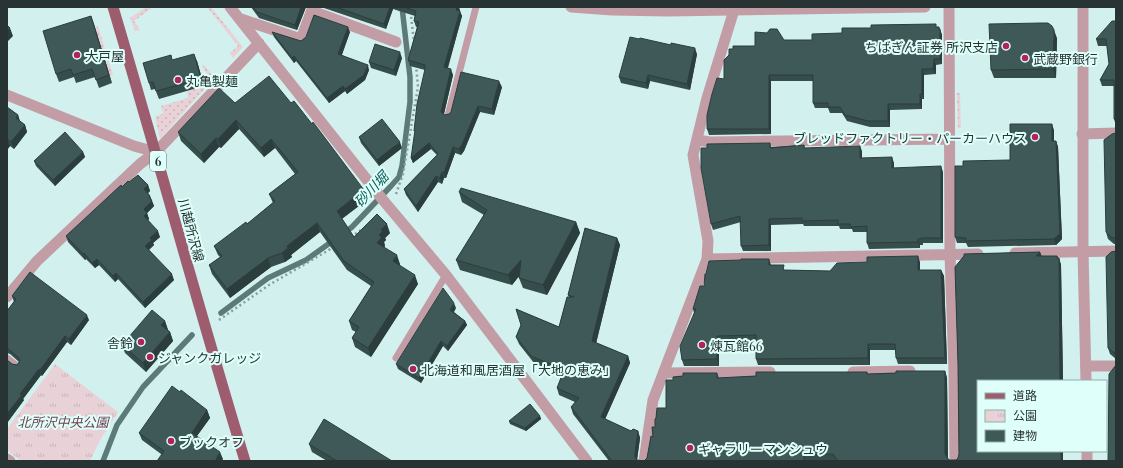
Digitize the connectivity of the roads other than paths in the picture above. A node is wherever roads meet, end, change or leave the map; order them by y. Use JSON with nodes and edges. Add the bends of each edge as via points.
{"nodes":[{"id":1,"x":113,"y":7,"type":"edge"},
{"id":2,"x":230,"y":7,"type":"edge"},
{"id":3,"x":476,"y":7,"type":"edge"},
{"id":4,"x":571,"y":7,"type":"edge"},
{"id":5,"x":925,"y":7,"type":"edge"},
{"id":6,"x":949,"y":7,"type":"edge"},
{"id":7,"x":1082,"y":7,"type":"edge"},
{"id":8,"x":313,"y":9,"type":"edge"},
{"id":9,"x":668,"y":9,"type":"edge"},
{"id":10,"x":734,"y":10,"type":"junction"},
{"id":11,"x":240,"y":19,"type":"junction"},
{"id":12,"x":396,"y":42,"type":"dead end"},
{"id":13,"x":259,"y":43,"type":"junction"},
{"id":14,"x":7,"y":95,"type":"edge"},
{"id":15,"x":448,"y":116,"type":"edge"},
{"id":16,"x":1116,"y":133,"type":"edge"},
{"id":17,"x":1082,"y":134,"type":"junction"},
{"id":18,"x":950,"y":139,"type":"junction"},
{"id":19,"x":697,"y":140,"type":"junction"},
{"id":20,"x":156,"y":152,"type":"junction"},
{"id":21,"x":1083,"y":251,"type":"junction"},
{"id":22,"x":1116,"y":251,"type":"edge"},
{"id":23,"x":1005,"y":253,"type":"edge"},
{"id":24,"x":989,"y":254,"type":"edge"},
{"id":25,"x":950,"y":255,"type":"junction"},
{"id":26,"x":707,"y":259,"type":"junction"},
{"id":27,"x":446,"y":275,"type":"junction"},
{"id":28,"x":7,"y":297,"type":"edge"},
{"id":29,"x":7,"y":358,"type":"edge"},
{"id":30,"x":396,"y":358,"type":"dead end"},
{"id":31,"x":17,"y":366,"type":"edge"},
{"id":32,"x":1086,"y":366,"type":"junction"},
{"id":33,"x":1116,"y":366,"type":"edge"},
{"id":34,"x":923,"y":371,"type":"edge"},
{"id":35,"x":781,"y":372,"type":"edge"},
{"id":36,"x":844,"y":372,"type":"edge"},
{"id":37,"x":664,"y":373,"type":"junction"},
{"id":38,"x":1086,"y":380,"type":"edge"},
{"id":39,"x":7,"y":459,"type":"edge"},
{"id":40,"x":10,"y":461,"type":"edge"},
{"id":41,"x":245,"y":461,"type":"edge"},
{"id":42,"x":587,"y":461,"type":"edge"},
{"id":43,"x":644,"y":461,"type":"edge"},
{"id":44,"x":955,"y":461,"type":"edge"}],
"edges":[{"from":1,"to":20,"type":"main road","name":"川越所沢線","number":"6"},
{"from":2,"to":11,"type":"street"},
{"from":3,"to":15,"type":"lane"},
{"from":4,"to":9,"type":"street","via":[[612,10]]},
{"from":5,"to":10,"type":"street"},
{"from":6,"to":18,"type":"street"},
{"from":7,"to":17,"type":"street"},
{"from":8,"to":11,"type":"street","via":[[301,39]]},
{"from":8,"to":12,"type":"street"},
{"from":9,"to":10,"type":"street"},
{"from":10,"to":19,"type":"street"},
{"from":11,"to":13,"type":"street"},
{"from":13,"to":20,"type":"street"},
{"from":13,"to":27,"type":"street"},
{"from":14,"to":20,"type":"street","via":[[134,146]]},
{"from":16,"to":17,"type":"street"},
{"from":17,"to":21,"type":"street"},
{"from":18,"to":19,"type":"street","via":[[710,142]]},
{"from":18,"to":25,"type":"street"},
{"from":19,"to":26,"type":"street","via":[[693,155],[708,241]]},
{"from":20,"to":28,"type":"street","via":[[37,261]]},
{"from":20,"to":41,"type":"main road","name":"川越所沢線","number":"6","via":[[205,330]]},
{"from":21,"to":22,"type":"street"},
{"from":21,"to":23,"type":"street"},
{"from":21,"to":32,"type":"street"},
{"from":24,"to":25,"type":"street"},
{"from":25,"to":26,"type":"street"},
{"from":25,"to":44,"type":"street","via":[[950,371]]},
{"from":26,"to":37,"type":"street"},
{"from":27,"to":30,"type":"lane"},
{"from":27,"to":42,"type":"street"},
{"from":29,"to":31,"type":"lane"},
{"from":32,"to":33,"type":"street"},
{"from":32,"to":38,"type":"street"},
{"from":34,"to":36,"type":"street"},
{"from":35,"to":37,"type":"street"},
{"from":37,"to":43,"type":"street","via":[[653,400]]},
{"from":39,"to":40,"type":"street"}]}
